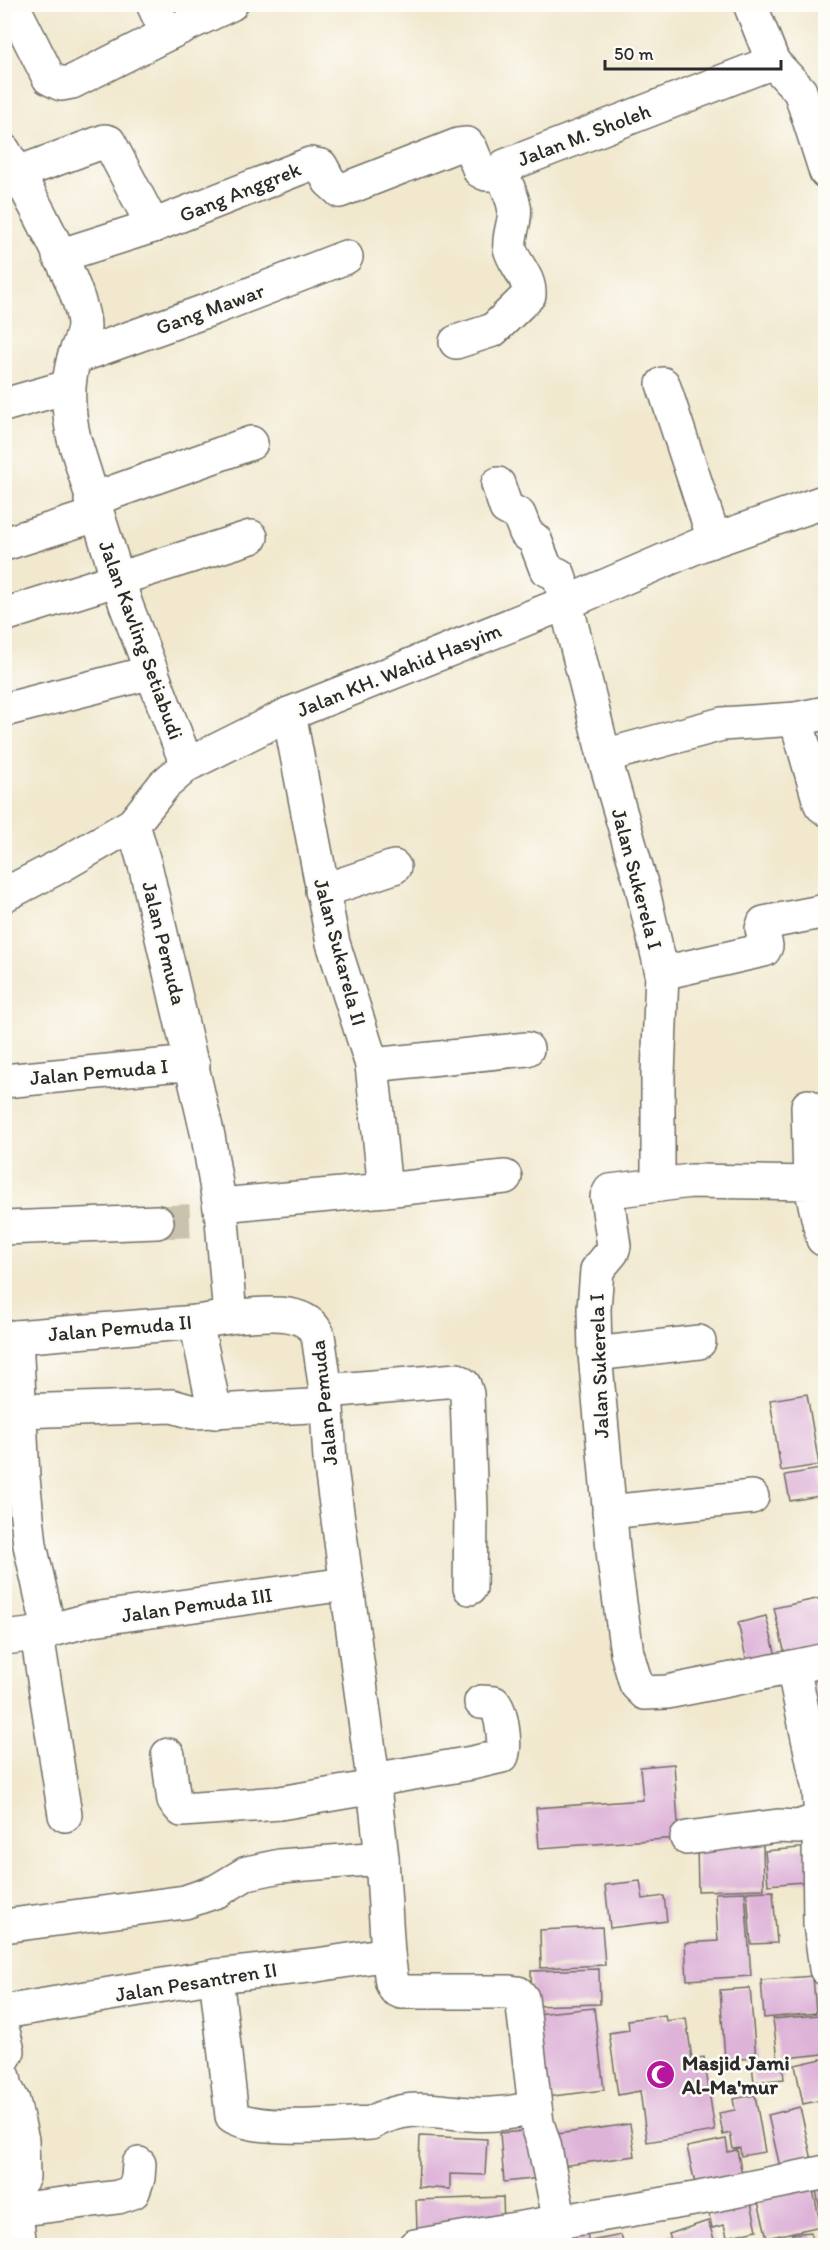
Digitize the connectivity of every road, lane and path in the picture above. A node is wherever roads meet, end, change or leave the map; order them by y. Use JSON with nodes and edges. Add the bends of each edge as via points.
{"nodes":[{"id":1,"x":153,"y":4,"type":"edge"},
{"id":2,"x":231,"y":4,"type":"edge"},
{"id":3,"x":750,"y":4,"type":"edge"},
{"id":4,"x":11,"y":9,"type":"edge"},
{"id":5,"x":167,"y":34,"type":"junction"},
{"id":6,"x":773,"y":62,"type":"junction"},
{"id":7,"x":11,"y":162,"type":"edge"},
{"id":8,"x":825,"y":172,"type":"edge"},
{"id":9,"x":504,"y":174,"type":"junction"},
{"id":10,"x":153,"y":226,"type":"junction"},
{"id":11,"x":59,"y":256,"type":"junction"},
{"id":12,"x":346,"y":257,"type":"dead end"},
{"id":13,"x":456,"y":342,"type":"dead end"},
{"id":14,"x":71,"y":372,"type":"junction"},
{"id":15,"x":663,"y":384,"type":"dead end"},
{"id":16,"x":5,"y":404,"type":"edge"},
{"id":17,"x":251,"y":443,"type":"dead end"},
{"id":18,"x":498,"y":484,"type":"dead end"},
{"id":19,"x":825,"y":501,"type":"edge"},
{"id":20,"x":94,"y":508,"type":"junction"},
{"id":21,"x":251,"y":537,"type":"dead end"},
{"id":22,"x":714,"y":539,"type":"junction"},
{"id":23,"x":4,"y":544,"type":"edge"},
{"id":24,"x":117,"y":578,"type":"junction"},
{"id":25,"x":568,"y":602,"type":"junction"},
{"id":26,"x":4,"y":615,"type":"edge"},
{"id":27,"x":152,"y":672,"type":"junction"},
{"id":28,"x":4,"y":710,"type":"edge"},
{"id":29,"x":289,"y":714,"type":"junction"},
{"id":30,"x":811,"y":716,"type":"edge"},
{"id":31,"x":604,"y":756,"type":"junction"},
{"id":32,"x":187,"y":765,"type":"junction"},
{"id":33,"x":825,"y":809,"type":"edge"},
{"id":34,"x":133,"y":824,"type":"junction"},
{"id":35,"x":394,"y":867,"type":"dead end"},
{"id":36,"x":322,"y":891,"type":"junction"},
{"id":37,"x":4,"y":895,"type":"edge"},
{"id":38,"x":825,"y":911,"type":"edge"},
{"id":39,"x":662,"y":973,"type":"junction"},
{"id":40,"x":527,"y":1049,"type":"dead end"},
{"id":41,"x":193,"y":1065,"type":"junction"},
{"id":42,"x":372,"y":1065,"type":"junction"},
{"id":43,"x":4,"y":1080,"type":"edge"},
{"id":44,"x":808,"y":1106,"type":"dead end"},
{"id":45,"x":506,"y":1177,"type":"dead end"},
{"id":46,"x":810,"y":1183,"type":"junction"},
{"id":47,"x":658,"y":1185,"type":"junction"},
{"id":48,"x":385,"y":1190,"type":"junction"},
{"id":49,"x":219,"y":1215,"type":"junction"},
{"id":50,"x":156,"y":1222,"type":"tunnel mouth"},
{"id":51,"x":4,"y":1228,"type":"edge"},
{"id":52,"x":825,"y":1238,"type":"edge"},
{"id":53,"x":236,"y":1316,"type":"junction"},
{"id":54,"x":196,"y":1322,"type":"junction"},
{"id":55,"x":10,"y":1338,"type":"edge"},
{"id":56,"x":699,"y":1342,"type":"dead end"},
{"id":57,"x":595,"y":1354,"type":"junction"},
{"id":58,"x":326,"y":1396,"type":"junction"},
{"id":59,"x":19,"y":1411,"type":"junction"},
{"id":60,"x":215,"y":1412,"type":"junction"},
{"id":61,"x":752,"y":1497,"type":"dead end"},
{"id":62,"x":609,"y":1512,"type":"junction"},
{"id":63,"x":346,"y":1584,"type":"junction"},
{"id":64,"x":470,"y":1588,"type":"dead end"},
{"id":65,"x":43,"y":1632,"type":"junction"},
{"id":66,"x":4,"y":1638,"type":"edge"},
{"id":67,"x":825,"y":1660,"type":"edge"},
{"id":68,"x":793,"y":1667,"type":"junction"},
{"id":69,"x":481,"y":1702,"type":"dead end"},
{"id":70,"x":168,"y":1755,"type":"dead end"},
{"id":71,"x":374,"y":1784,"type":"junction"},
{"id":72,"x":65,"y":1815,"type":"dead end"},
{"id":73,"x":822,"y":1819,"type":"junction"},
{"id":74,"x":687,"y":1838,"type":"dead end"},
{"id":75,"x":382,"y":1858,"type":"junction"},
{"id":76,"x":823,"y":1876,"type":"edge"},
{"id":77,"x":4,"y":1926,"type":"edge"},
{"id":78,"x":388,"y":1954,"type":"junction"},
{"id":79,"x":825,"y":1969,"type":"edge"},
{"id":80,"x":216,"y":1976,"type":"junction"},
{"id":81,"x":4,"y":2012,"type":"edge"},
{"id":82,"x":4,"y":2035,"type":"edge"},
{"id":83,"x":4,"y":2058,"type":"edge"},
{"id":84,"x":4,"y":2077,"type":"edge"},
{"id":85,"x":535,"y":2109,"type":"junction"},
{"id":86,"x":139,"y":2164,"type":"dead end"},
{"id":87,"x":825,"y":2172,"type":"edge"},
{"id":88,"x":11,"y":2198,"type":"edge"},
{"id":89,"x":560,"y":2222,"type":"junction"},
{"id":90,"x":525,"y":2237,"type":"edge"},
{"id":91,"x":20,"y":2246,"type":"edge"},
{"id":92,"x":415,"y":2246,"type":"edge"}],
"edges":[{"from":1,"to":5,"type":"street"},
{"from":2,"to":5,"type":"street"},
{"from":3,"to":6,"type":"street"},
{"from":4,"to":5,"type":"street","via":[[49,78],[61,84]]},
{"from":6,"to":8,"type":"street","via":[[800,91]]},
{"from":6,"to":9,"type":"street","name":"Jalan M. Sholeh","via":[[510,164]]},
{"from":7,"to":10,"type":"street","name":"Gang Anggrek","via":[[109,142]]},
{"from":7,"to":11,"type":"street","name":"Jalan Kavling Setiabudi"},
{"from":9,"to":10,"type":"street","name":"Gang Anggrek","via":[[480,171],[467,144],[340,191],[321,166],[310,164]]},
{"from":9,"to":13,"type":"street","name":"Jalan M. Sholeh","via":[[515,209],[510,246],[525,276],[529,295],[493,330]]},
{"from":10,"to":11,"type":"street","name":"Gang Anggrek"},
{"from":11,"to":14,"type":"street","name":"Jalan Kavling Setiabudi","via":[[75,289],[84,327]]},
{"from":12,"to":14,"type":"street","name":"Gang Mawar"},
{"from":14,"to":16,"type":"street"},
{"from":14,"to":20,"type":"street","name":"Jalan Kavling Setiabudi","via":[[69,413]]},
{"from":15,"to":22,"type":"street"},
{"from":17,"to":20,"type":"street"},
{"from":18,"to":25,"type":"street","name":"Jalan Sukerela I","via":[[506,508],[519,515],[526,533],[535,540],[546,569],[560,575]]},
{"from":19,"to":22,"type":"street","name":"Jalan KH. Wahid Hasyim"},
{"from":20,"to":23,"type":"street","name":"Jalan Kavling Setiabudi"},
{"from":20,"to":24,"type":"street","name":"Jalan Kavling Setiabudi"},
{"from":21,"to":24,"type":"street"},
{"from":22,"to":25,"type":"street","name":"Jalan KH. Wahid Hasyim"},
{"from":24,"to":26,"type":"street"},
{"from":24,"to":27,"type":"street","name":"Jalan Kavling Setiabudi"},
{"from":25,"to":29,"type":"street","name":"Jalan KH. Wahid Hasyim"},
{"from":25,"to":31,"type":"street","name":"Jalan Sukerela I"},
{"from":27,"to":28,"type":"street"},
{"from":27,"to":32,"type":"street","name":"Jalan Kavling Setiabudi"},
{"from":29,"to":32,"type":"street","name":"Jalan KH. Wahid Hasyim"},
{"from":29,"to":36,"type":"street","name":"Jalan Sukarela II"},
{"from":30,"to":31,"type":"street","via":[[722,724]]},
{"from":30,"to":33,"type":"street","via":[[818,796]]},
{"from":31,"to":39,"type":"street","name":"Jalan Sukerela I"},
{"from":32,"to":34,"type":"street","name":"Jalan KH. Wahid Hasyim","via":[[164,785]]},
{"from":34,"to":37,"type":"street","name":"Jalan KH. Wahid Hasyim"},
{"from":34,"to":41,"type":"street","name":"Jalan Pemuda"},
{"from":35,"to":36,"type":"street"},
{"from":36,"to":42,"type":"street","name":"Jalan Sukarela II","via":[[333,943]]},
{"from":38,"to":39,"type":"street","via":[[764,923],[764,950]]},
{"from":39,"to":47,"type":"street","name":"Jalan Sukerela I"},
{"from":40,"to":42,"type":"street"},
{"from":41,"to":43,"type":"street","name":"Jalan Pemuda I"},
{"from":41,"to":49,"type":"street","name":"Jalan Pemuda"},
{"from":42,"to":48,"type":"street","name":"Jalan Sukarela II"},
{"from":44,"to":46,"type":"street"},
{"from":45,"to":48,"type":"street"},
{"from":46,"to":47,"type":"street","via":[[702,1180]]},
{"from":46,"to":52,"type":"street"},
{"from":47,"to":57,"type":"street","name":"Jalan Sukerela I","via":[[610,1191],[607,1197],[614,1245],[597,1270]]},
{"from":48,"to":49,"type":"street"},
{"from":49,"to":53,"type":"street","name":"Jalan Pemuda","via":[[229,1305]]},
{"from":50,"to":51,"type":"street"},
{"from":53,"to":54,"type":"street","name":"Jalan Pemuda II"},
{"from":53,"to":58,"type":"street","name":"Jalan Pemuda","via":[[282,1314],[302,1318],[316,1329]]},
{"from":54,"to":55,"type":"street","name":"Jalan Pemuda II"},
{"from":54,"to":60,"type":"street"},
{"from":55,"to":59,"type":"street"},
{"from":56,"to":57,"type":"street"},
{"from":57,"to":62,"type":"street","name":"Jalan Sukerela I"},
{"from":58,"to":60,"type":"street","via":[[311,1406]]},
{"from":58,"to":63,"type":"street","name":"Jalan Pemuda"},
{"from":58,"to":64,"type":"street","via":[[457,1380],[464,1385],[471,1511]]},
{"from":59,"to":60,"type":"street","via":[[172,1406],[193,1412]]},
{"from":59,"to":65,"type":"street","via":[[30,1545]]},
{"from":61,"to":62,"type":"street"},
{"from":62,"to":68,"type":"street","name":"Jalan Sukerela I","via":[[627,1653],[636,1684],[645,1693]]},
{"from":63,"to":65,"type":"street","name":"Jalan Pemuda III","via":[[93,1619]]},
{"from":63,"to":71,"type":"street","name":"Jalan Pemuda"},
{"from":65,"to":66,"type":"street","name":"Jalan Pemuda III"},
{"from":65,"to":72,"type":"street"},
{"from":67,"to":68,"type":"street"},
{"from":68,"to":73,"type":"street"},
{"from":69,"to":71,"type":"street","via":[[494,1703],[500,1713],[502,1756]]},
{"from":70,"to":71,"type":"street","via":[[174,1802],[182,1810],[280,1803]]},
{"from":71,"to":75,"type":"street","name":"Jalan Pemuda"},
{"from":73,"to":74,"type":"street","via":[[798,1827]]},
{"from":73,"to":76,"type":"street","via":[[819,1838]]},
{"from":75,"to":77,"type":"street","via":[[280,1866],[248,1873],[217,1891],[185,1902]]},
{"from":75,"to":78,"type":"street","name":"Jalan Pemuda"},
{"from":76,"to":79,"type":"street","via":[[820,1924]]},
{"from":78,"to":80,"type":"street","name":"Jalan Pesantren II"},
{"from":78,"to":85,"type":"street","name":"Jalan Pemuda","via":[[392,1983],[401,1992],[518,1993],[525,2013]]},
{"from":80,"to":81,"type":"street","name":"Jalan Pesantren II"},
{"from":80,"to":85,"type":"street","via":[[232,2116],[241,2122],[264,2126],[371,2123],[421,2108],[471,2115]]},
{"from":82,"to":83,"type":"street","via":[[8,2050]]},
{"from":84,"to":88,"type":"street","via":[[22,2140],[23,2177]]},
{"from":85,"to":89,"type":"street"},
{"from":86,"to":88,"type":"street","via":[[132,2193],[118,2198]]},
{"from":87,"to":89,"type":"street"},
{"from":88,"to":91,"type":"street"},
{"from":89,"to":90,"type":"street"},
{"from":90,"to":92,"type":"street"}]}
